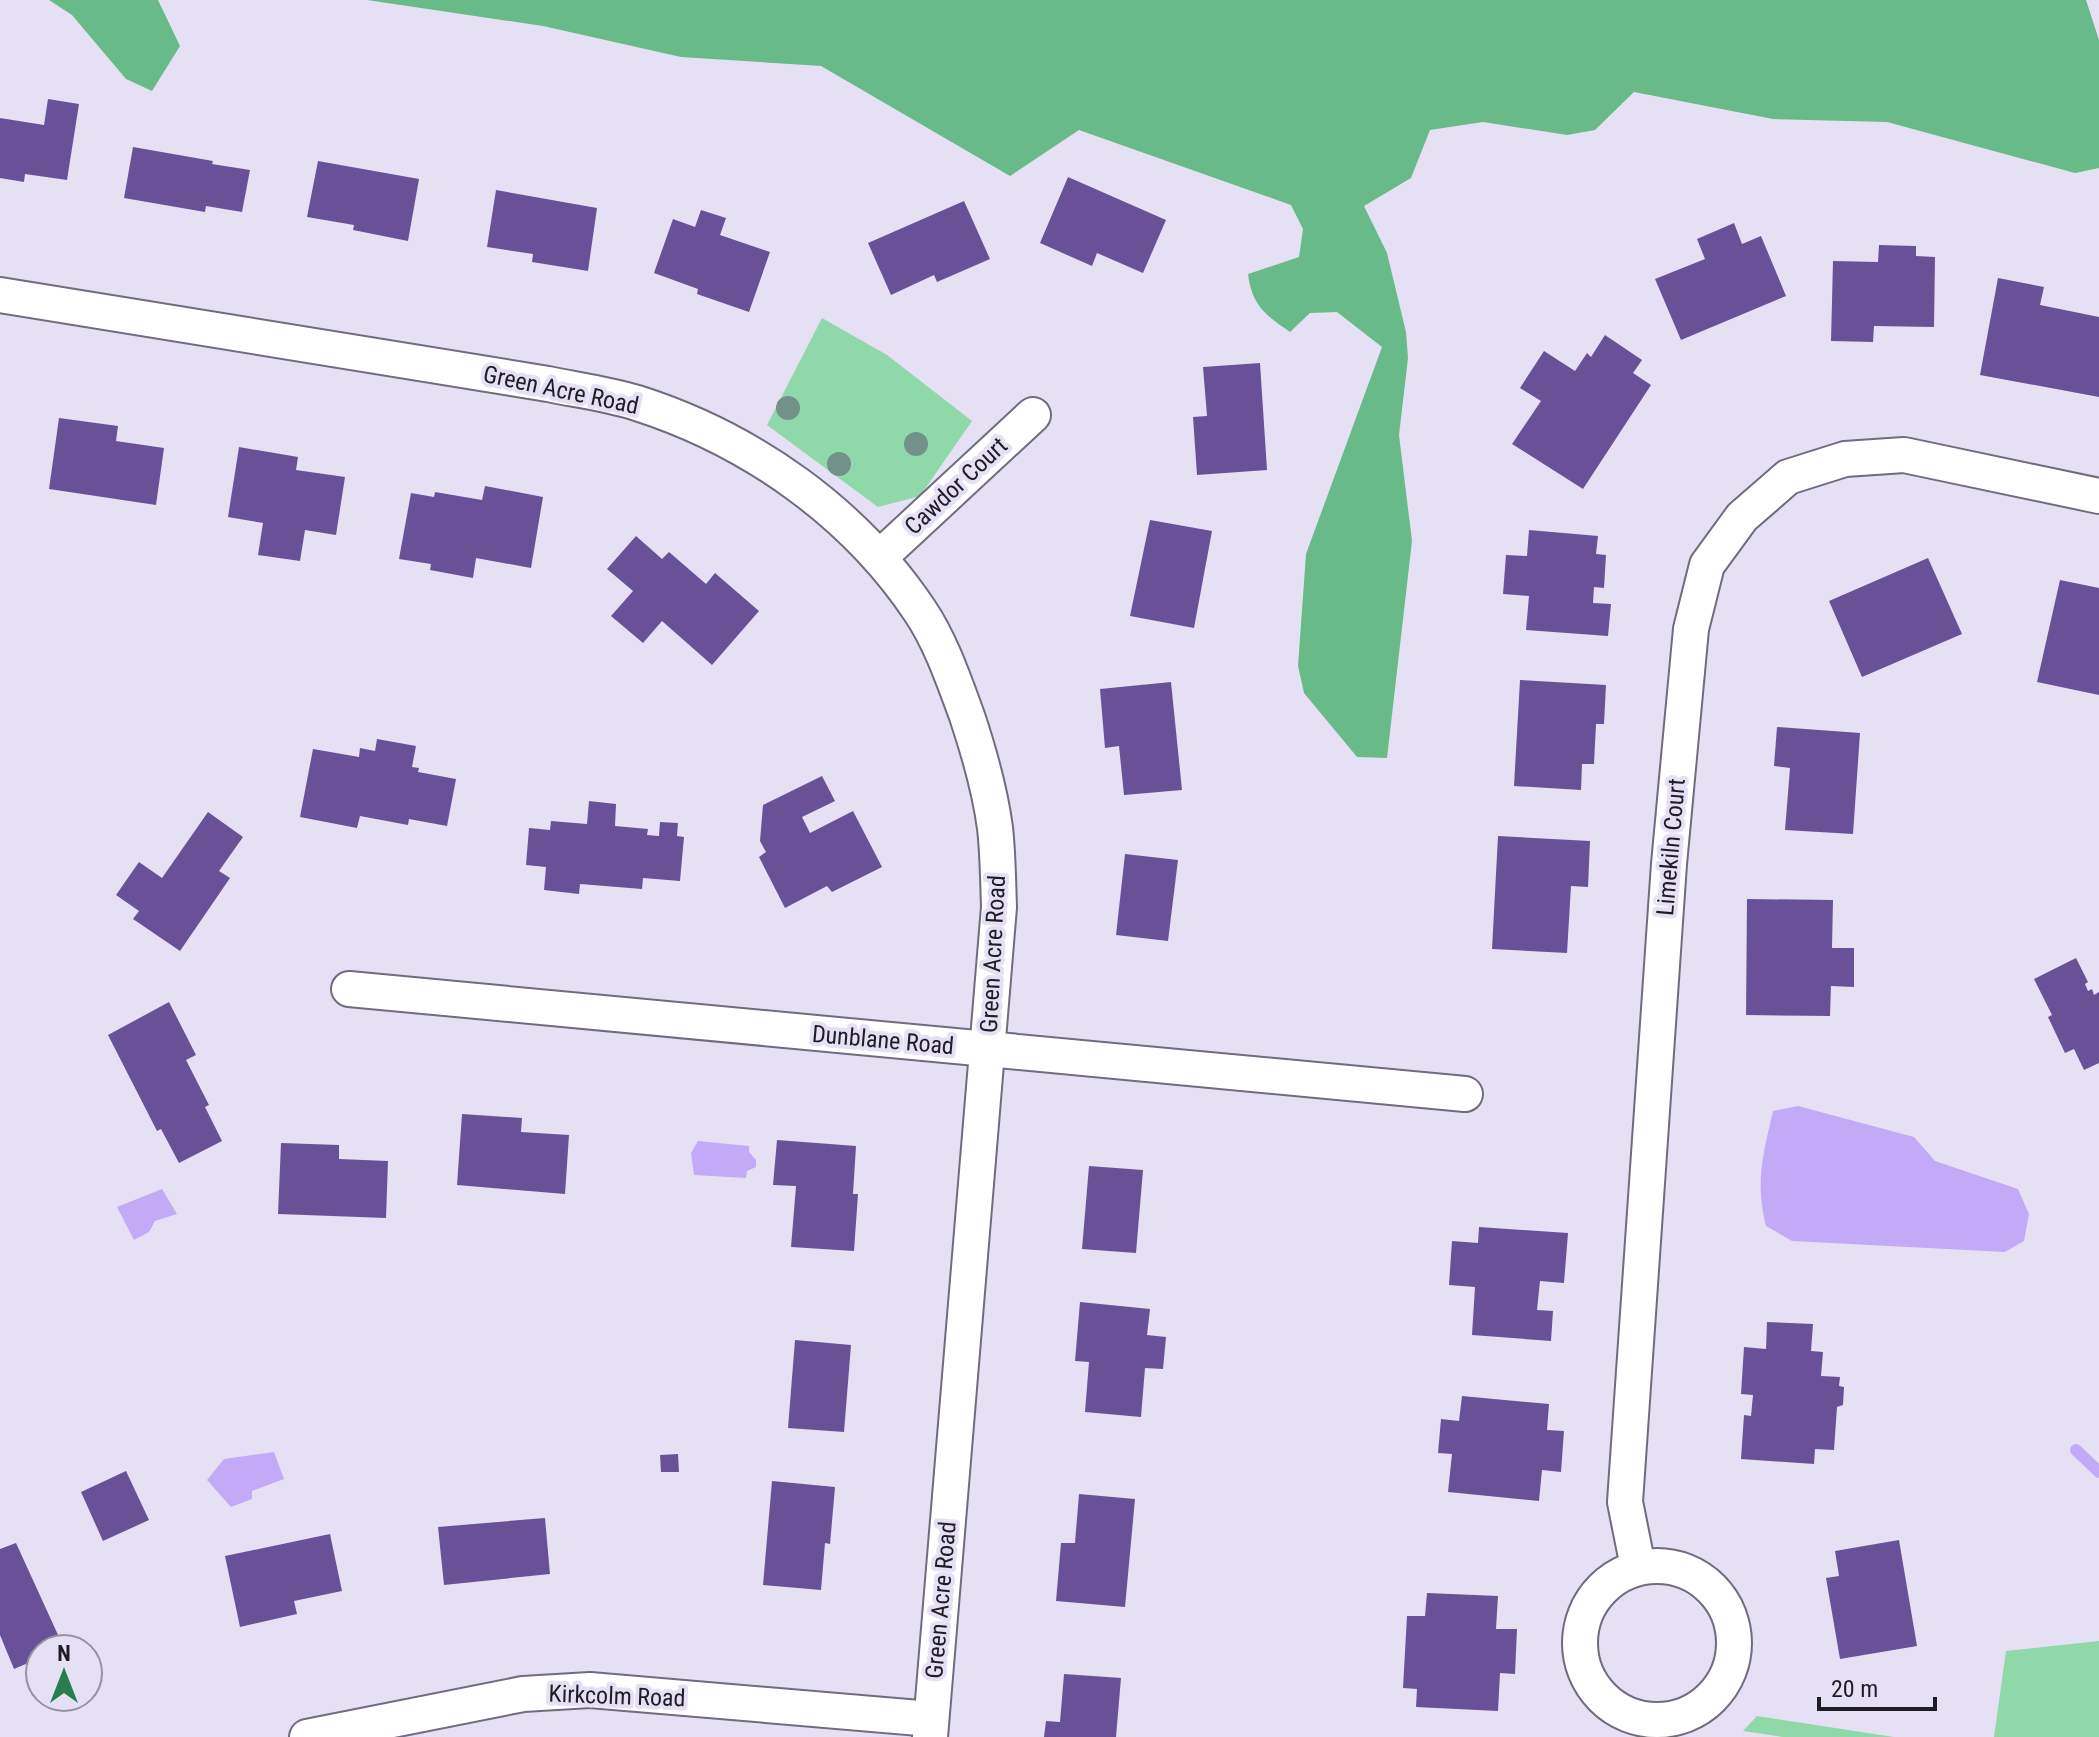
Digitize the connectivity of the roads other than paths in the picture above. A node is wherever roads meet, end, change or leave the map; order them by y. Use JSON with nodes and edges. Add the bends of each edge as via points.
{"nodes":[{"id":1,"x":0,"y":295,"type":"edge"},
{"id":2,"x":1033,"y":415,"type":"dead end"},
{"id":3,"x":2099,"y":496,"type":"edge"},
{"id":4,"x":880,"y":557,"type":"junction"},
{"id":5,"x":349,"y":989,"type":"dead end"},
{"id":6,"x":988,"y":1050,"type":"junction"},
{"id":7,"x":1465,"y":1094,"type":"dead end"},
{"id":8,"x":1638,"y":1567,"type":"junction"},
{"id":9,"x":931,"y":1728,"type":"edge"},
{"id":10,"x":307,"y":1737,"type":"edge"}],
"edges":[{"from":1,"to":4,"type":"street","name":"Green Acre Road","via":[[636,403],[715,435],[788,477],[834,511]]},
{"from":2,"to":4,"type":"street","name":"Cawdor Court"},
{"from":3,"to":8,"type":"street","name":"Limekiln Court","via":[[1904,455],[1845,459],[1788,477],[1742,517],[1707,565],[1691,629],[1669,864],[1626,1486]]},
{"from":4,"to":6,"type":"street","name":"Green Acre Road","via":[[922,613],[952,674],[979,751],[995,827],[999,907]]},
{"from":5,"to":6,"type":"street","name":"Dunblane Road"},
{"from":6,"to":7,"type":"street","name":"Dunblane Road"},
{"from":6,"to":9,"type":"street","name":"Green Acre Road"},
{"from":8,"to":8,"type":"street","via":[[1613,1578],[1594,1597],[1582,1620],[1579,1647],[1585,1673],[1610,1703],[1646,1720],[1672,1719],[1698,1709],[1716,1693],[1735,1649],[1733,1624],[1707,1583],[1662,1565]]},
{"from":9,"to":10,"type":"street","name":"Kirkcolm Road","via":[[590,1690],[523,1694]]}]}
